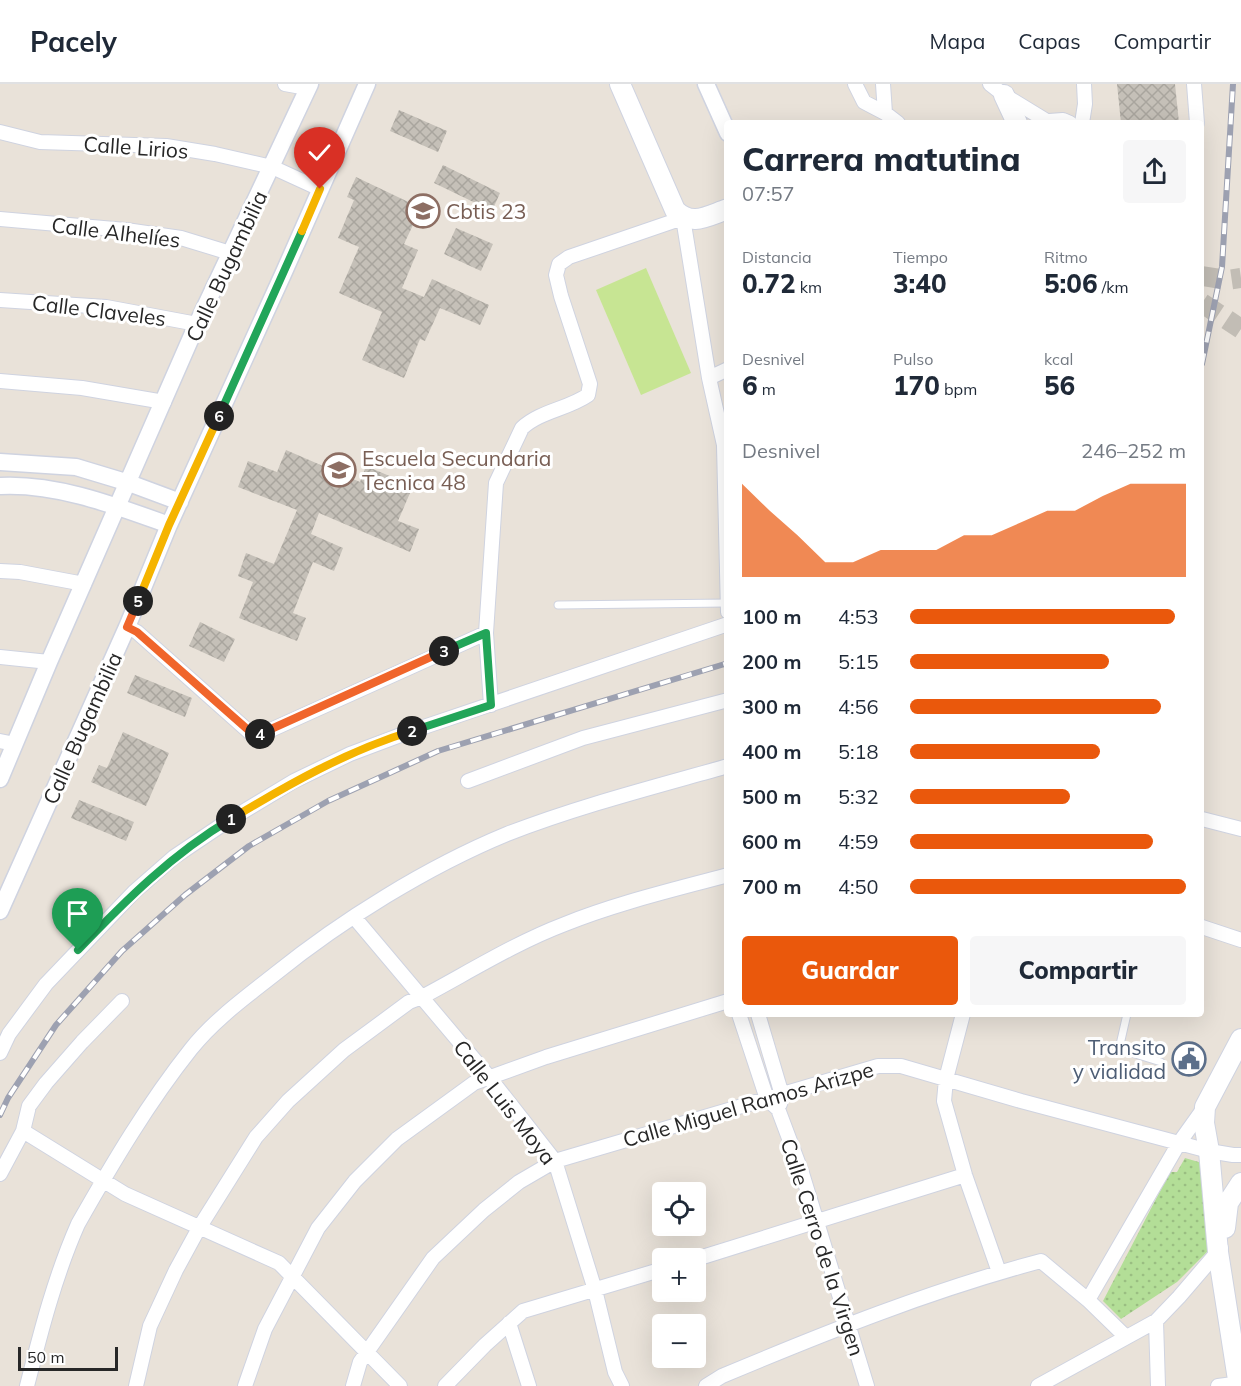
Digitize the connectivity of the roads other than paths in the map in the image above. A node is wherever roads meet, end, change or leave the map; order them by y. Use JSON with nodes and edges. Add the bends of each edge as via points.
{"nodes":[{"id":1,"x":285,"y":84,"type":"edge"},
{"id":2,"x":367,"y":84,"type":"edge"},
{"id":3,"x":620,"y":84,"type":"edge"},
{"id":4,"x":706,"y":84,"type":"edge"},
{"id":5,"x":855,"y":84,"type":"edge"},
{"id":6,"x":883,"y":84,"type":"edge"},
{"id":7,"x":1084,"y":84,"type":"edge"},
{"id":8,"x":1194,"y":84,"type":"edge"},
{"id":9,"x":308,"y":86,"type":"edge"},
{"id":10,"x":998,"y":88,"type":"edge"},
{"id":11,"x":885,"y":113,"type":"junction"},
{"id":12,"x":894,"y":120,"type":"edge"},
{"id":13,"x":1015,"y":120,"type":"edge"},
{"id":14,"x":1046,"y":120,"type":"edge"},
{"id":15,"x":1082,"y":120,"type":"edge"},
{"id":16,"x":1197,"y":120,"type":"edge"},
{"id":17,"x":724,"y":125,"type":"edge"},
{"id":18,"x":0,"y":132,"type":"edge"},
{"id":19,"x":272,"y":167,"type":"junction"},
{"id":20,"x":320,"y":189,"type":"junction"},
{"id":21,"x":724,"y":210,"type":"edge"},
{"id":22,"x":683,"y":218,"type":"junction"},
{"id":23,"x":0,"y":219,"type":"edge"},
{"id":24,"x":230,"y":253,"type":"junction"},
{"id":25,"x":0,"y":300,"type":"edge"},
{"id":26,"x":197,"y":324,"type":"junction"},
{"id":27,"x":724,"y":371,"type":"edge"},
{"id":28,"x":709,"y":378,"type":"junction"},
{"id":29,"x":0,"y":381,"type":"edge"},
{"id":30,"x":164,"y":402,"type":"junction"},
{"id":31,"x":724,"y":445,"type":"edge"},
{"id":32,"x":0,"y":462,"type":"edge"},
{"id":33,"x":129,"y":483,"type":"junction"},
{"id":34,"x":0,"y":486,"type":"edge"},
{"id":35,"x":180,"y":502,"type":"junction"},
{"id":36,"x":118,"y":507,"type":"junction"},
{"id":37,"x":169,"y":525,"type":"junction"},
{"id":38,"x":0,"y":571,"type":"edge"},
{"id":39,"x":84,"y":584,"type":"junction"},
{"id":40,"x":724,"y":603,"type":"edge"},
{"id":41,"x":558,"y":605,"type":"dead end"},
{"id":42,"x":724,"y":625,"type":"edge"},
{"id":43,"x":127,"y":627,"type":"junction"},
{"id":44,"x":486,"y":633,"type":"junction"},
{"id":45,"x":0,"y":657,"type":"edge"},
{"id":46,"x":48,"y":662,"type":"junction"},
{"id":47,"x":724,"y":701,"type":"edge"},
{"id":48,"x":491,"y":705,"type":"junction"},
{"id":49,"x":8,"y":743,"type":"edge"},
{"id":50,"x":724,"y":767,"type":"edge"},
{"id":51,"x":0,"y":778,"type":"edge"},
{"id":52,"x":468,"y":781,"type":"dead end"},
{"id":53,"x":1204,"y":820,"type":"edge"},
{"id":54,"x":1241,"y":829,"type":"edge"},
{"id":55,"x":724,"y":876,"type":"edge"},
{"id":56,"x":0,"y":911,"type":"edge"},
{"id":57,"x":354,"y":917,"type":"junction"},
{"id":58,"x":1204,"y":928,"type":"edge"},
{"id":59,"x":1241,"y":940,"type":"edge"},
{"id":60,"x":422,"y":997,"type":"junction"},
{"id":61,"x":122,"y":1000,"type":"dead end"},
{"id":62,"x":724,"y":1002,"type":"edge"},
{"id":63,"x":740,"y":1017,"type":"edge"},
{"id":64,"x":759,"y":1017,"type":"edge"},
{"id":65,"x":962,"y":1017,"type":"edge"},
{"id":66,"x":1127,"y":1017,"type":"edge"},
{"id":67,"x":5,"y":1033,"type":"edge"},
{"id":68,"x":1241,"y":1039,"type":"edge"},
{"id":69,"x":0,"y":1053,"type":"edge"},
{"id":70,"x":1161,"y":1062,"type":"dead end"},
{"id":71,"x":489,"y":1077,"type":"junction"},
{"id":72,"x":946,"y":1078,"type":"junction"},
{"id":73,"x":782,"y":1095,"type":"junction"},
{"id":74,"x":767,"y":1098,"type":"junction"},
{"id":75,"x":1205,"y":1107,"type":"junction"},
{"id":76,"x":778,"y":1109,"type":"junction"},
{"id":77,"x":23,"y":1131,"type":"junction"},
{"id":78,"x":1179,"y":1143,"type":"junction"},
{"id":79,"x":1209,"y":1151,"type":"junction"},
{"id":80,"x":1241,"y":1155,"type":"edge"},
{"id":81,"x":555,"y":1161,"type":"junction"},
{"id":82,"x":0,"y":1174,"type":"edge"},
{"id":83,"x":966,"y":1175,"type":"junction"},
{"id":84,"x":102,"y":1182,"type":"junction"},
{"id":85,"x":1241,"y":1183,"type":"edge"},
{"id":86,"x":817,"y":1222,"type":"junction"},
{"id":87,"x":199,"y":1228,"type":"junction"},
{"id":88,"x":1221,"y":1248,"type":"junction"},
{"id":89,"x":706,"y":1256,"type":"edge"},
{"id":90,"x":652,"y":1272,"type":"edge"},
{"id":91,"x":999,"y":1272,"type":"junction"},
{"id":92,"x":291,"y":1277,"type":"junction"},
{"id":93,"x":595,"y":1290,"type":"junction"},
{"id":94,"x":1088,"y":1300,"type":"junction"},
{"id":95,"x":1156,"y":1321,"type":"junction"},
{"id":96,"x":509,"y":1323,"type":"junction"},
{"id":97,"x":847,"y":1324,"type":"junction"},
{"id":98,"x":1126,"y":1337,"type":"junction"},
{"id":99,"x":1241,"y":1349,"type":"edge"},
{"id":100,"x":367,"y":1353,"type":"junction"},
{"id":101,"x":715,"y":1384,"type":"edge"},
{"id":102,"x":1239,"y":1384,"type":"edge"},
{"id":103,"x":27,"y":1386,"type":"edge"},
{"id":104,"x":136,"y":1386,"type":"edge"},
{"id":105,"x":245,"y":1386,"type":"edge"},
{"id":106,"x":353,"y":1386,"type":"edge"},
{"id":107,"x":400,"y":1386,"type":"edge"},
{"id":108,"x":445,"y":1386,"type":"edge"},
{"id":109,"x":530,"y":1386,"type":"edge"},
{"id":110,"x":622,"y":1386,"type":"edge"},
{"id":111,"x":867,"y":1386,"type":"edge"},
{"id":112,"x":1038,"y":1386,"type":"edge"},
{"id":113,"x":1158,"y":1386,"type":"edge"},
{"id":114,"x":1218,"y":1386,"type":"edge"}],
"edges":[{"from":1,"to":9,"type":"street"},
{"from":2,"to":20,"type":"street","name":"Calle Bugambilia"},
{"from":3,"to":22,"type":"main road","via":[[675,210]]},
{"from":4,"to":17,"type":"street"},
{"from":5,"to":11,"type":"street","via":[[864,102]]},
{"from":6,"to":11,"type":"street"},
{"from":7,"to":15,"type":"street"},
{"from":8,"to":16,"type":"street"},
{"from":9,"to":19,"type":"street","name":"Calle Bugambilia"},
{"from":10,"to":13,"type":"main road"},
{"from":10,"to":14,"type":"street"},
{"from":11,"to":12,"type":"street"},
{"from":18,"to":19,"type":"street","name":"Calle Lirios","via":[[40,142],[166,146]]},
{"from":19,"to":20,"type":"street","name":"Calle Lirios"},
{"from":19,"to":24,"type":"street","name":"Calle Bugambilia"},
{"from":20,"to":35,"type":"street","name":"Calle Bugambilia"},
{"from":21,"to":22,"type":"main road","via":[[695,220]]},
{"from":22,"to":28,"type":"street"},
{"from":22,"to":44,"type":"street","via":[[569,257],[559,264],[556,275],[590,384],[588,395],[529,421],[513,443],[496,483]]},
{"from":23,"to":24,"type":"street","name":"Calle Alhelíes","via":[[181,238]]},
{"from":24,"to":26,"type":"street","name":"Calle Bugambilia"},
{"from":25,"to":26,"type":"street","name":"Calle Claveles","via":[[106,307]]},
{"from":26,"to":30,"type":"street","name":"Calle Bugambilia"},
{"from":27,"to":28,"type":"street"},
{"from":28,"to":31,"type":"street"},
{"from":29,"to":30,"type":"street","via":[[82,388]]},
{"from":30,"to":33,"type":"street","name":"Calle Bugambilia"},
{"from":32,"to":33,"type":"street","via":[[76,467]]},
{"from":33,"to":35,"type":"street"},
{"from":33,"to":36,"type":"street","name":"Calle Bugambilia"},
{"from":34,"to":36,"type":"street","via":[[58,491]]},
{"from":35,"to":37,"type":"street","name":"Calle Bugambilia"},
{"from":36,"to":37,"type":"street"},
{"from":36,"to":39,"type":"street","name":"Calle Bugambilia"},
{"from":37,"to":43,"type":"street","name":"Calle Bugambilia"},
{"from":38,"to":39,"type":"street"},
{"from":39,"to":46,"type":"street","name":"Calle Bugambilia"},
{"from":40,"to":41,"type":"lane"},
{"from":42,"to":48,"type":"street"},
{"from":43,"to":44,"type":"street","via":[[255,736]]},
{"from":43,"to":56,"type":"street","name":"Calle Bugambilia"},
{"from":44,"to":48,"type":"street"},
{"from":45,"to":46,"type":"street"},
{"from":46,"to":49,"type":"street","name":"Calle Bugambilia"},
{"from":47,"to":52,"type":"street","via":[[583,738]]},
{"from":48,"to":67,"type":"street","via":[[350,754],[294,781],[191,845],[126,900]]},
{"from":49,"to":51,"type":"street","name":"Calle Bugambilia"},
{"from":50,"to":57,"type":"street","via":[[566,812],[508,834],[419,878]]},
{"from":53,"to":54,"type":"street"},
{"from":55,"to":60,"type":"street","via":[[566,923]]},
{"from":57,"to":60,"type":"street","name":"Calle Luis Moya"},
{"from":57,"to":84,"type":"street","via":[[288,963],[192,1048]]},
{"from":58,"to":59,"type":"street"},
{"from":60,"to":71,"type":"street","name":"Calle Luis Moya"},
{"from":60,"to":87,"type":"street","via":[[409,1002],[344,1050],[288,1101],[256,1137]]},
{"from":61,"to":77,"type":"street","via":[[46,1083],[29,1106]]},
{"from":62,"to":71,"type":"street"},
{"from":63,"to":74,"type":"street"},
{"from":64,"to":73,"type":"street"},
{"from":65,"to":72,"type":"street"},
{"from":66,"to":70,"type":"lane","via":[[1119,1049]]},
{"from":67,"to":69,"type":"street"},
{"from":68,"to":75,"type":"main road"},
{"from":71,"to":81,"type":"street","name":"Calle Luis Moya"},
{"from":71,"to":92,"type":"street","via":[[474,1083],[425,1118],[376,1159],[318,1228]]},
{"from":72,"to":73,"type":"street","name":"Calle Miguel Ramos Arizpe","via":[[901,1066],[878,1066]]},
{"from":72,"to":78,"type":"street","name":"Calle Miguel Ramos Arizpe"},
{"from":72,"to":83,"type":"street","via":[[944,1101]]},
{"from":73,"to":74,"type":"street","name":"Calle Miguel Ramos Arizpe"},
{"from":73,"to":76,"type":"street"},
{"from":74,"to":76,"type":"street"},
{"from":74,"to":81,"type":"street","name":"Calle Miguel Ramos Arizpe"},
{"from":75,"to":78,"type":"street"},
{"from":75,"to":79,"type":"main road"},
{"from":76,"to":86,"type":"street","name":"Calle Cerro de la Virgen"},
{"from":77,"to":82,"type":"street"},
{"from":77,"to":84,"type":"street"},
{"from":78,"to":79,"type":"street","name":"Calle Miguel Ramos Arizpe"},
{"from":78,"to":94,"type":"street"},
{"from":79,"to":80,"type":"street","name":"Calle Miguel Ramos Arizpe"},
{"from":79,"to":88,"type":"main road"},
{"from":81,"to":93,"type":"street","name":"Calle Luis Moya"},
{"from":81,"to":100,"type":"street","name":"Calle Miguel Ramos Arizpe","via":[[483,1210],[434,1258]]},
{"from":83,"to":86,"type":"street"},
{"from":83,"to":91,"type":"street"},
{"from":84,"to":87,"type":"street"},
{"from":84,"to":103,"type":"street","via":[[69,1243]]},
{"from":85,"to":88,"type":"main road","via":[[1228,1203]]},
{"from":86,"to":89,"type":"street"},
{"from":86,"to":97,"type":"street","name":"Calle Cerro de la Virgen"},
{"from":87,"to":92,"type":"street","via":[[279,1263]]},
{"from":87,"to":104,"type":"street","via":[[150,1326]]},
{"from":88,"to":95,"type":"street"},
{"from":88,"to":99,"type":"main road"},
{"from":88,"to":102,"type":"main road"},
{"from":90,"to":93,"type":"street"},
{"from":91,"to":94,"type":"street","via":[[1041,1261]]},
{"from":91,"to":97,"type":"street"},
{"from":92,"to":100,"type":"street"},
{"from":92,"to":105,"type":"street","via":[[265,1329]]},
{"from":93,"to":96,"type":"street","via":[[523,1311]]},
{"from":93,"to":110,"type":"street","name":"Calle Luis Moya"},
{"from":94,"to":98,"type":"street"},
{"from":95,"to":98,"type":"street"},
{"from":95,"to":113,"type":"street"},
{"from":96,"to":108,"type":"street"},
{"from":96,"to":109,"type":"street"},
{"from":97,"to":101,"type":"street"},
{"from":97,"to":111,"type":"street","name":"Calle Cerro de la Virgen"},
{"from":98,"to":112,"type":"street"},
{"from":100,"to":106,"type":"street","name":"Calle Miguel Ramos Arizpe"},
{"from":100,"to":107,"type":"street"},
{"from":102,"to":114,"type":"street"}]}
